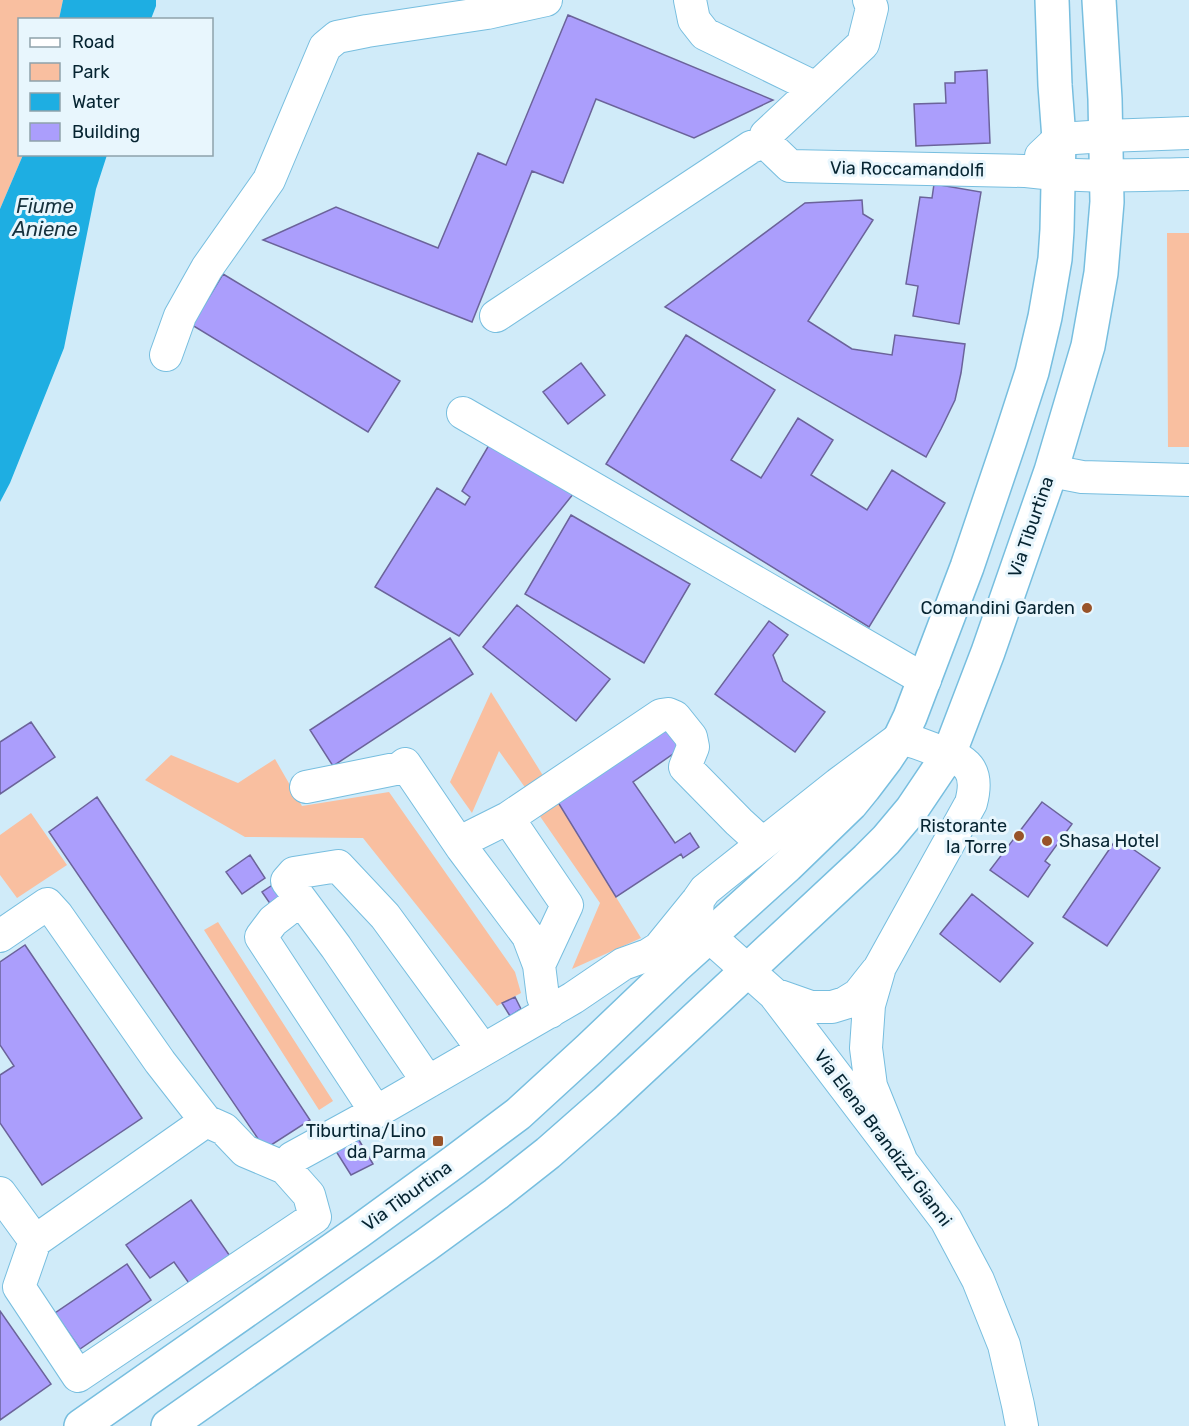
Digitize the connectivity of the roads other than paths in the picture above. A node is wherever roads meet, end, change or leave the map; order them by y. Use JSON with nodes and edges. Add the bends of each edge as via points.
{"nodes":[{"id":1,"x":546,"y":0,"type":"edge"},
{"id":2,"x":690,"y":0,"type":"edge"},
{"id":3,"x":869,"y":0,"type":"edge"},
{"id":4,"x":1052,"y":0,"type":"edge"},
{"id":5,"x":1099,"y":0,"type":"edge"},
{"id":6,"x":816,"y":88,"type":"junction"},
{"id":7,"x":1189,"y":133,"type":"edge"},
{"id":8,"x":1106,"y":136,"type":"junction"},
{"id":9,"x":1059,"y":139,"type":"junction"},
{"id":10,"x":765,"y":142,"type":"junction"},
{"id":11,"x":1024,"y":171,"type":"junction"},
{"id":12,"x":1189,"y":174,"type":"edge"},
{"id":13,"x":1058,"y":175,"type":"junction"},
{"id":14,"x":1107,"y":175,"type":"junction"},
{"id":15,"x":496,"y":316,"type":"dead end"},
{"id":16,"x":166,"y":355,"type":"dead end"},
{"id":17,"x":463,"y":413,"type":"dead end"},
{"id":18,"x":1051,"y":471,"type":"junction"},
{"id":19,"x":1189,"y":480,"type":"edge"},
{"id":20,"x":925,"y":680,"type":"junction"},
{"id":21,"x":900,"y":738,"type":"junction"},
{"id":22,"x":949,"y":754,"type":"junction"},
{"id":23,"x":306,"y":787,"type":"dead end"},
{"id":24,"x":508,"y":818,"type":"junction"},
{"id":25,"x":762,"y":843,"type":"junction"},
{"id":26,"x":462,"y":848,"type":"junction"},
{"id":27,"x":300,"y":900,"type":"junction"},
{"id":28,"x":698,"y":900,"type":"junction"},
{"id":29,"x":0,"y":936,"type":"edge"},
{"id":30,"x":710,"y":937,"type":"junction"},
{"id":31,"x":539,"y":964,"type":"junction"},
{"id":32,"x":623,"y":964,"type":"junction"},
{"id":33,"x":880,"y":966,"type":"junction"},
{"id":34,"x":748,"y":970,"type":"junction"},
{"id":35,"x":658,"y":983,"type":"junction"},
{"id":36,"x":774,"y":994,"type":"junction"},
{"id":37,"x":550,"y":1011,"type":"junction"},
{"id":38,"x":483,"y":1050,"type":"junction"},
{"id":39,"x":428,"y":1082,"type":"junction"},
{"id":40,"x":376,"y":1112,"type":"junction"},
{"id":41,"x":206,"y":1121,"type":"junction"},
{"id":42,"x":901,"y":1160,"type":"junction"},
{"id":43,"x":285,"y":1168,"type":"junction"},
{"id":44,"x":0,"y":1193,"type":"edge"},
{"id":45,"x":35,"y":1241,"type":"junction"},
{"id":46,"x":81,"y":1426,"type":"edge"},
{"id":47,"x":168,"y":1426,"type":"edge"},
{"id":48,"x":1022,"y":1426,"type":"edge"}],
"edges":[{"from":1,"to":16,"type":"street","via":[[336,37],[325,47],[269,180],[207,268],[180,316]]},
{"from":2,"to":6,"type":"street","via":[[694,20],[705,34]]},
{"from":3,"to":6,"type":"street","via":[[872,8],[863,44]]},
{"from":4,"to":9,"type":"main road"},
{"from":5,"to":8,"type":"main road","name":"Via Tiburtina"},
{"from":6,"to":10,"type":"street","via":[[766,135]]},
{"from":7,"to":8,"type":"street"},
{"from":8,"to":9,"type":"street"},
{"from":8,"to":14,"type":"main road","name":"Via Tiburtina"},
{"from":9,"to":11,"type":"street"},
{"from":9,"to":13,"type":"main road"},
{"from":10,"to":11,"type":"street","name":"Via Roccamandolfi","via":[[790,166]]},
{"from":10,"to":15,"type":"street","via":[[751,147]]},
{"from":11,"to":13,"type":"street","name":"Via Roccamandolfi"},
{"from":12,"to":14,"type":"street","name":"Via Roccamandolfi"},
{"from":13,"to":14,"type":"street","name":"Via Roccamandolfi"},
{"from":13,"to":20,"type":"main road","name":"Via Tiburtina","via":[[1054,259],[1036,355],[989,504]]},
{"from":14,"to":18,"type":"main road","name":"Via Tiburtina","via":[[1098,295],[1088,346]]},
{"from":17,"to":20,"type":"street"},
{"from":18,"to":19,"type":"street","via":[[1082,477]]},
{"from":18,"to":22,"type":"main road","name":"Via Tiburtina"},
{"from":20,"to":21,"type":"main road","name":"Via Tiburtina"},
{"from":21,"to":22,"type":"street"},
{"from":21,"to":25,"type":"street"},
{"from":21,"to":30,"type":"main road","name":"Via Tiburtina","via":[[851,804]]},
{"from":22,"to":33,"type":"street","via":[[963,761],[972,773],[975,790],[971,803]]},
{"from":22,"to":34,"type":"main road","name":"Via Tiburtina","via":[[886,840]]},
{"from":23,"to":26,"type":"street","via":[[405,764]]},
{"from":24,"to":25,"type":"street","via":[[668,714],[691,737],[693,747],[685,767]]},
{"from":24,"to":26,"type":"street","via":[[466,839]]},
{"from":24,"to":31,"type":"street","via":[[567,905]]},
{"from":25,"to":28,"type":"street"},
{"from":26,"to":31,"type":"street","via":[[528,936]]},
{"from":27,"to":38,"type":"street","via":[[287,881],[294,873],[338,866],[385,916]]},
{"from":27,"to":39,"type":"street"},
{"from":27,"to":40,"type":"street","via":[[273,921],[261,937]]},
{"from":28,"to":30,"type":"street","via":[[697,913]]},
{"from":28,"to":32,"type":"street","via":[[658,948]]},
{"from":29,"to":41,"type":"street","via":[[47,904]]},
{"from":30,"to":34,"type":"street"},
{"from":30,"to":35,"type":"main road","name":"Via Tiburtina"},
{"from":31,"to":37,"type":"street","via":[[543,997]]},
{"from":32,"to":35,"type":"street","via":[[648,970]]},
{"from":32,"to":37,"type":"street"},
{"from":33,"to":36,"type":"street","via":[[858,995],[832,1007],[811,1006]]},
{"from":33,"to":42,"type":"street","via":[[869,1005],[867,1058],[872,1086]]},
{"from":34,"to":36,"type":"street","name":"Via Elena Brandizzi Gianni"},
{"from":34,"to":47,"type":"main road","name":"Via Tiburtina","via":[[606,1102],[496,1194]]},
{"from":35,"to":46,"type":"main road","name":"Via Tiburtina","via":[[518,1114],[358,1232]]},
{"from":36,"to":42,"type":"street","name":"Via Elena Brandizzi Gianni"},
{"from":37,"to":38,"type":"street"},
{"from":38,"to":39,"type":"street"},
{"from":39,"to":40,"type":"street"},
{"from":40,"to":43,"type":"street","via":[[292,1158]]},
{"from":41,"to":43,"type":"street","via":[[224,1129],[245,1151]]},
{"from":41,"to":45,"type":"street"},
{"from":42,"to":48,"type":"street","name":"Via Elena Brandizzi Gianni","via":[[946,1220],[978,1280],[1004,1345]]},
{"from":43,"to":45,"type":"street","via":[[309,1195],[315,1217],[78,1376],[20,1287]]},
{"from":44,"to":45,"type":"street"}]}
